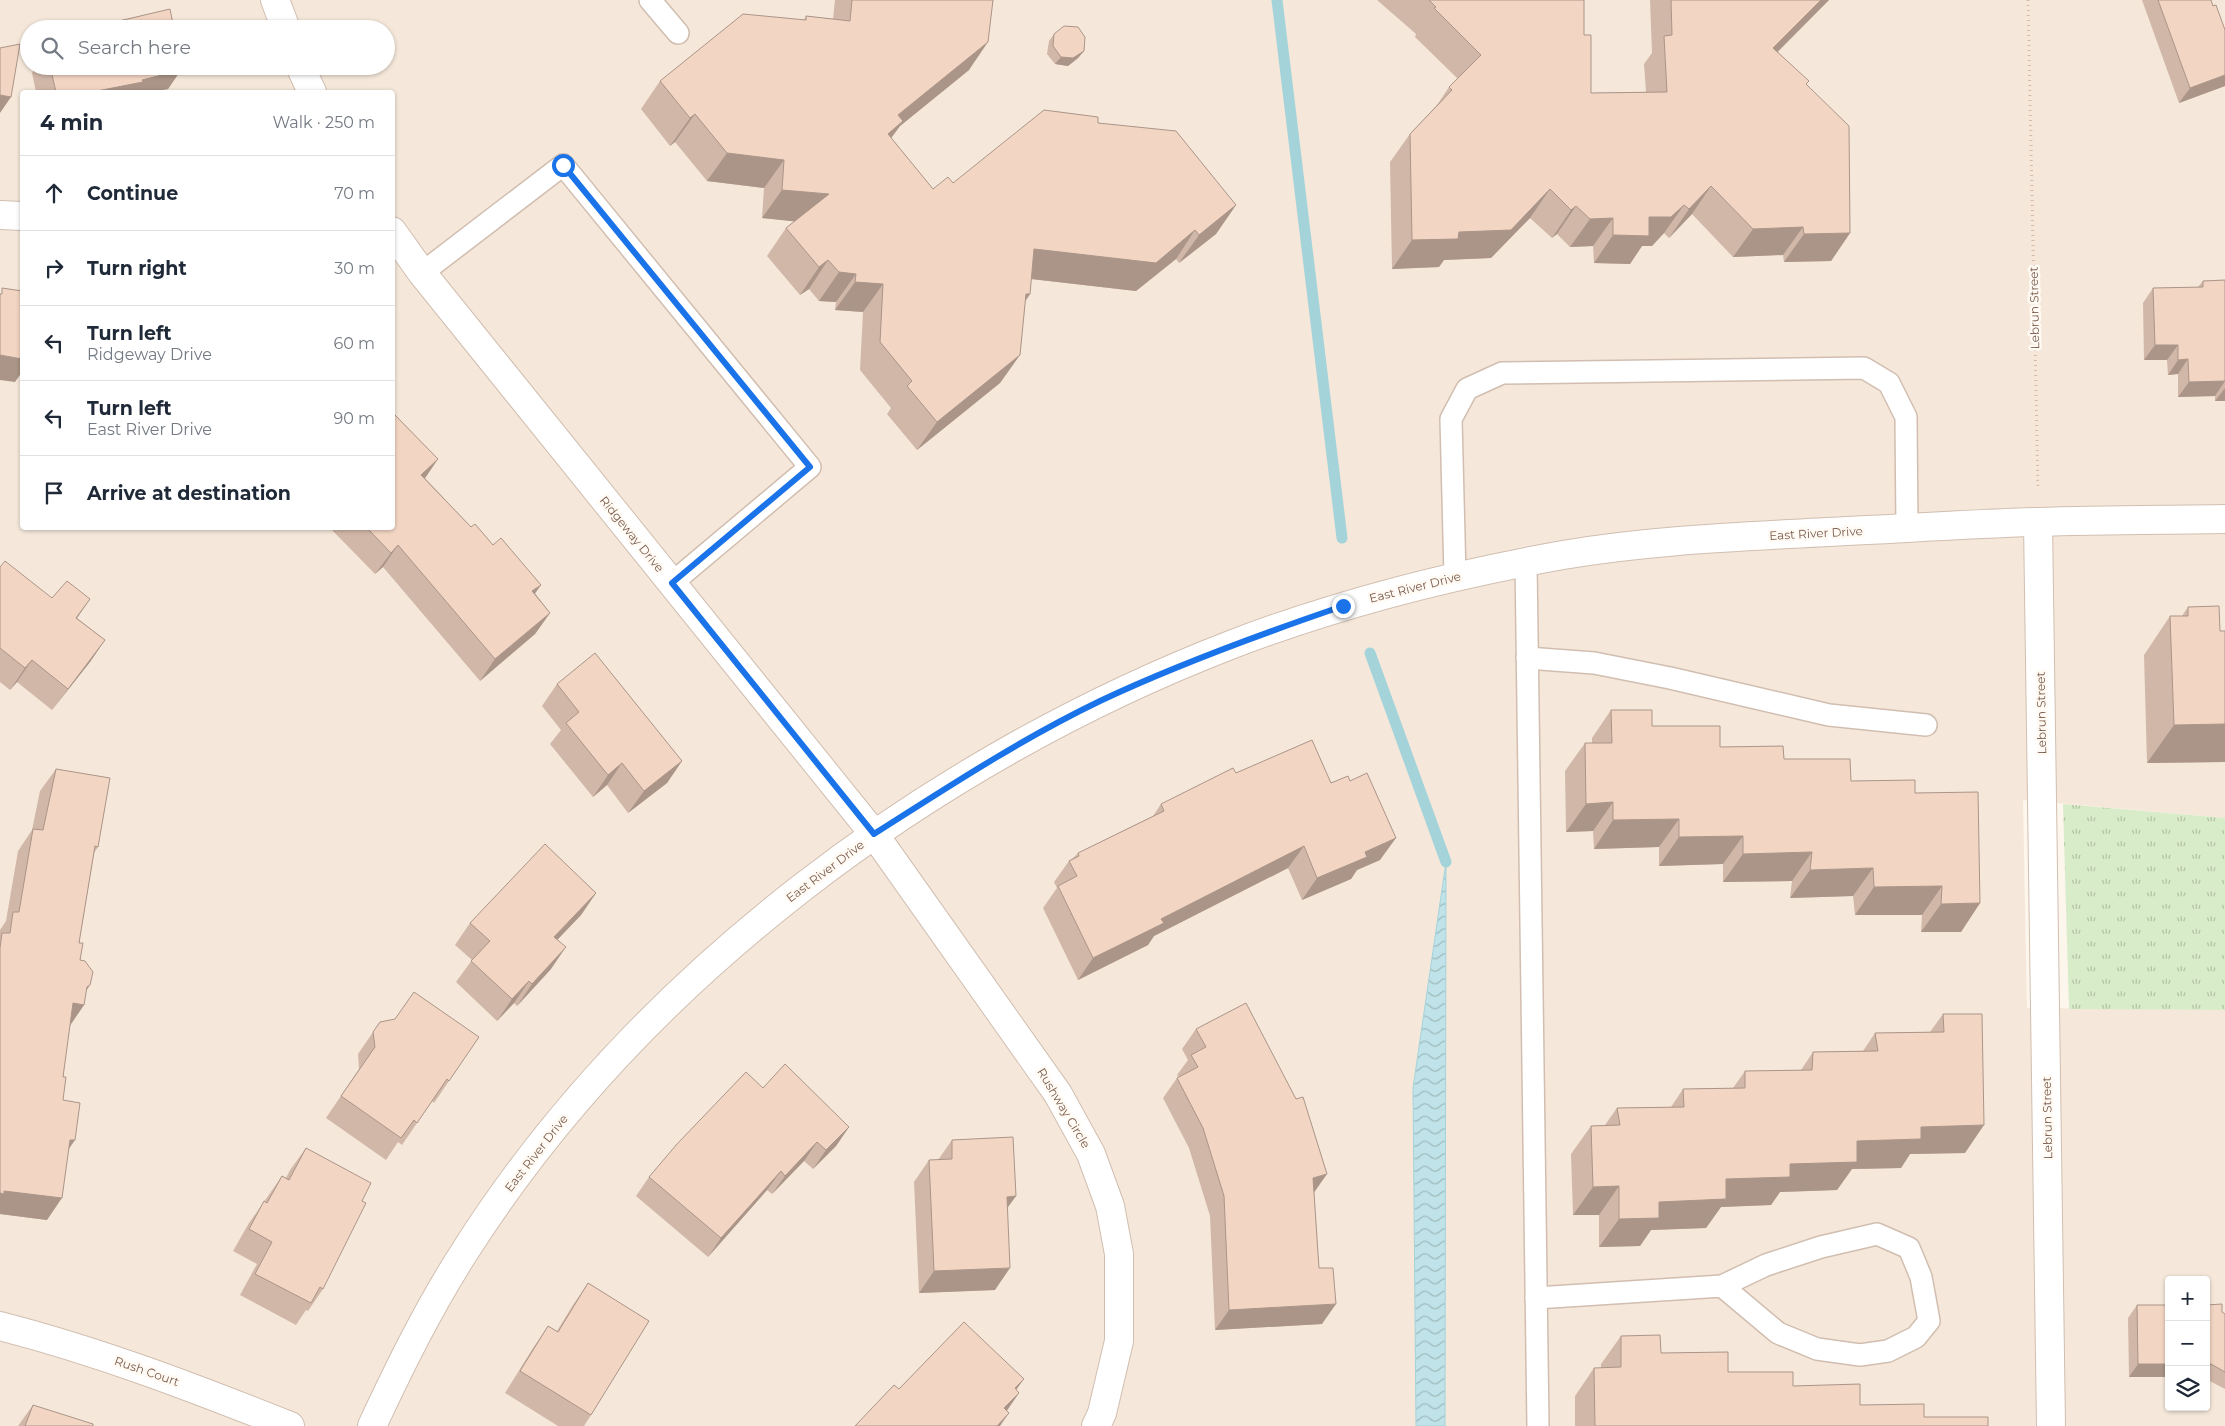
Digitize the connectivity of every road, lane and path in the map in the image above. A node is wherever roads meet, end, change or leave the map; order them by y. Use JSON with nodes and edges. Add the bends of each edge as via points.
{"nodes":[{"id":1,"x":275,"y":0,"type":"edge"},
{"id":2,"x":650,"y":0,"type":"edge"},
{"id":3,"x":2028,"y":0,"type":"edge"},
{"id":4,"x":283,"y":20,"type":"edge"},
{"id":5,"x":678,"y":33,"type":"dead end"},
{"id":6,"x":304,"y":75,"type":"edge"},
{"id":7,"x":311,"y":90,"type":"edge"},
{"id":8,"x":0,"y":215,"type":"edge"},
{"id":9,"x":20,"y":216,"type":"edge"},
{"id":10,"x":395,"y":235,"type":"edge"},
{"id":11,"x":422,"y":273,"type":"junction"},
{"id":12,"x":2225,"y":519,"type":"edge"},
{"id":13,"x":2038,"y":522,"type":"junction"},
{"id":14,"x":1907,"y":528,"type":"junction"},
{"id":15,"x":1526,"y":562,"type":"junction"},
{"id":16,"x":1455,"y":576,"type":"junction"},
{"id":17,"x":672,"y":583,"type":"junction"},
{"id":18,"x":1527,"y":658,"type":"junction"},
{"id":19,"x":1926,"y":725,"type":"dead end"},
{"id":20,"x":874,"y":834,"type":"junction"},
{"id":21,"x":1722,"y":1286,"type":"junction"},
{"id":22,"x":1536,"y":1298,"type":"junction"},
{"id":23,"x":0,"y":1326,"type":"edge"},
{"id":24,"x":290,"y":1426,"type":"edge"},
{"id":25,"x":372,"y":1426,"type":"edge"},
{"id":26,"x":1096,"y":1426,"type":"edge"},
{"id":27,"x":1538,"y":1426,"type":"edge"},
{"id":28,"x":2052,"y":1426,"type":"edge"}],
"edges":[{"from":1,"to":4,"type":"street"},
{"from":2,"to":5,"type":"lane"},
{"from":3,"to":13,"type":"path","name":"Lebrun Street"},
{"from":6,"to":7,"type":"street"},
{"from":8,"to":9,"type":"street"},
{"from":10,"to":11,"type":"street","name":"Ridgeway Drive"},
{"from":11,"to":17,"type":"street","name":"Ridgeway Drive"},
{"from":11,"to":17,"type":"lane","via":[[563,165],[810,467]]},
{"from":12,"to":13,"type":"street","name":"East River Drive"},
{"from":13,"to":14,"type":"street","name":"East River Drive"},
{"from":13,"to":28,"type":"street","name":"Lebrun Street"},
{"from":14,"to":15,"type":"street","name":"East River Drive","via":[[1685,540]]},
{"from":14,"to":16,"type":"lane","via":[[1906,417],[1889,383],[1864,368],[1502,373],[1467,389],[1451,419]]},
{"from":15,"to":16,"type":"street","name":"East River Drive"},
{"from":15,"to":18,"type":"lane"},
{"from":16,"to":20,"type":"street","name":"East River Drive","via":[[1343,606],[1233,644],[1100,701],[997,756]]},
{"from":17,"to":20,"type":"street","name":"Ridgeway Drive"},
{"from":18,"to":19,"type":"lane","via":[[1594,663],[1829,715]]},
{"from":18,"to":22,"type":"lane"},
{"from":20,"to":25,"type":"street","name":"East River Drive","via":[[759,922],[672,1000],[607,1067],[532,1155],[466,1250],[407,1350]]},
{"from":20,"to":26,"type":"street","name":"Rushway Circle","via":[[1058,1094],[1092,1154],[1110,1206],[1120,1254],[1120,1341]]},
{"from":21,"to":21,"type":"lane","via":[[1766,1265],[1821,1247],[1877,1234],[1909,1248],[1921,1277],[1929,1320],[1916,1337],[1888,1351],[1860,1355],[1817,1349],[1778,1333]]},
{"from":21,"to":22,"type":"lane"},
{"from":22,"to":27,"type":"lane"},
{"from":23,"to":24,"type":"street","name":"Rush Court","via":[[170,1378]]}]}
